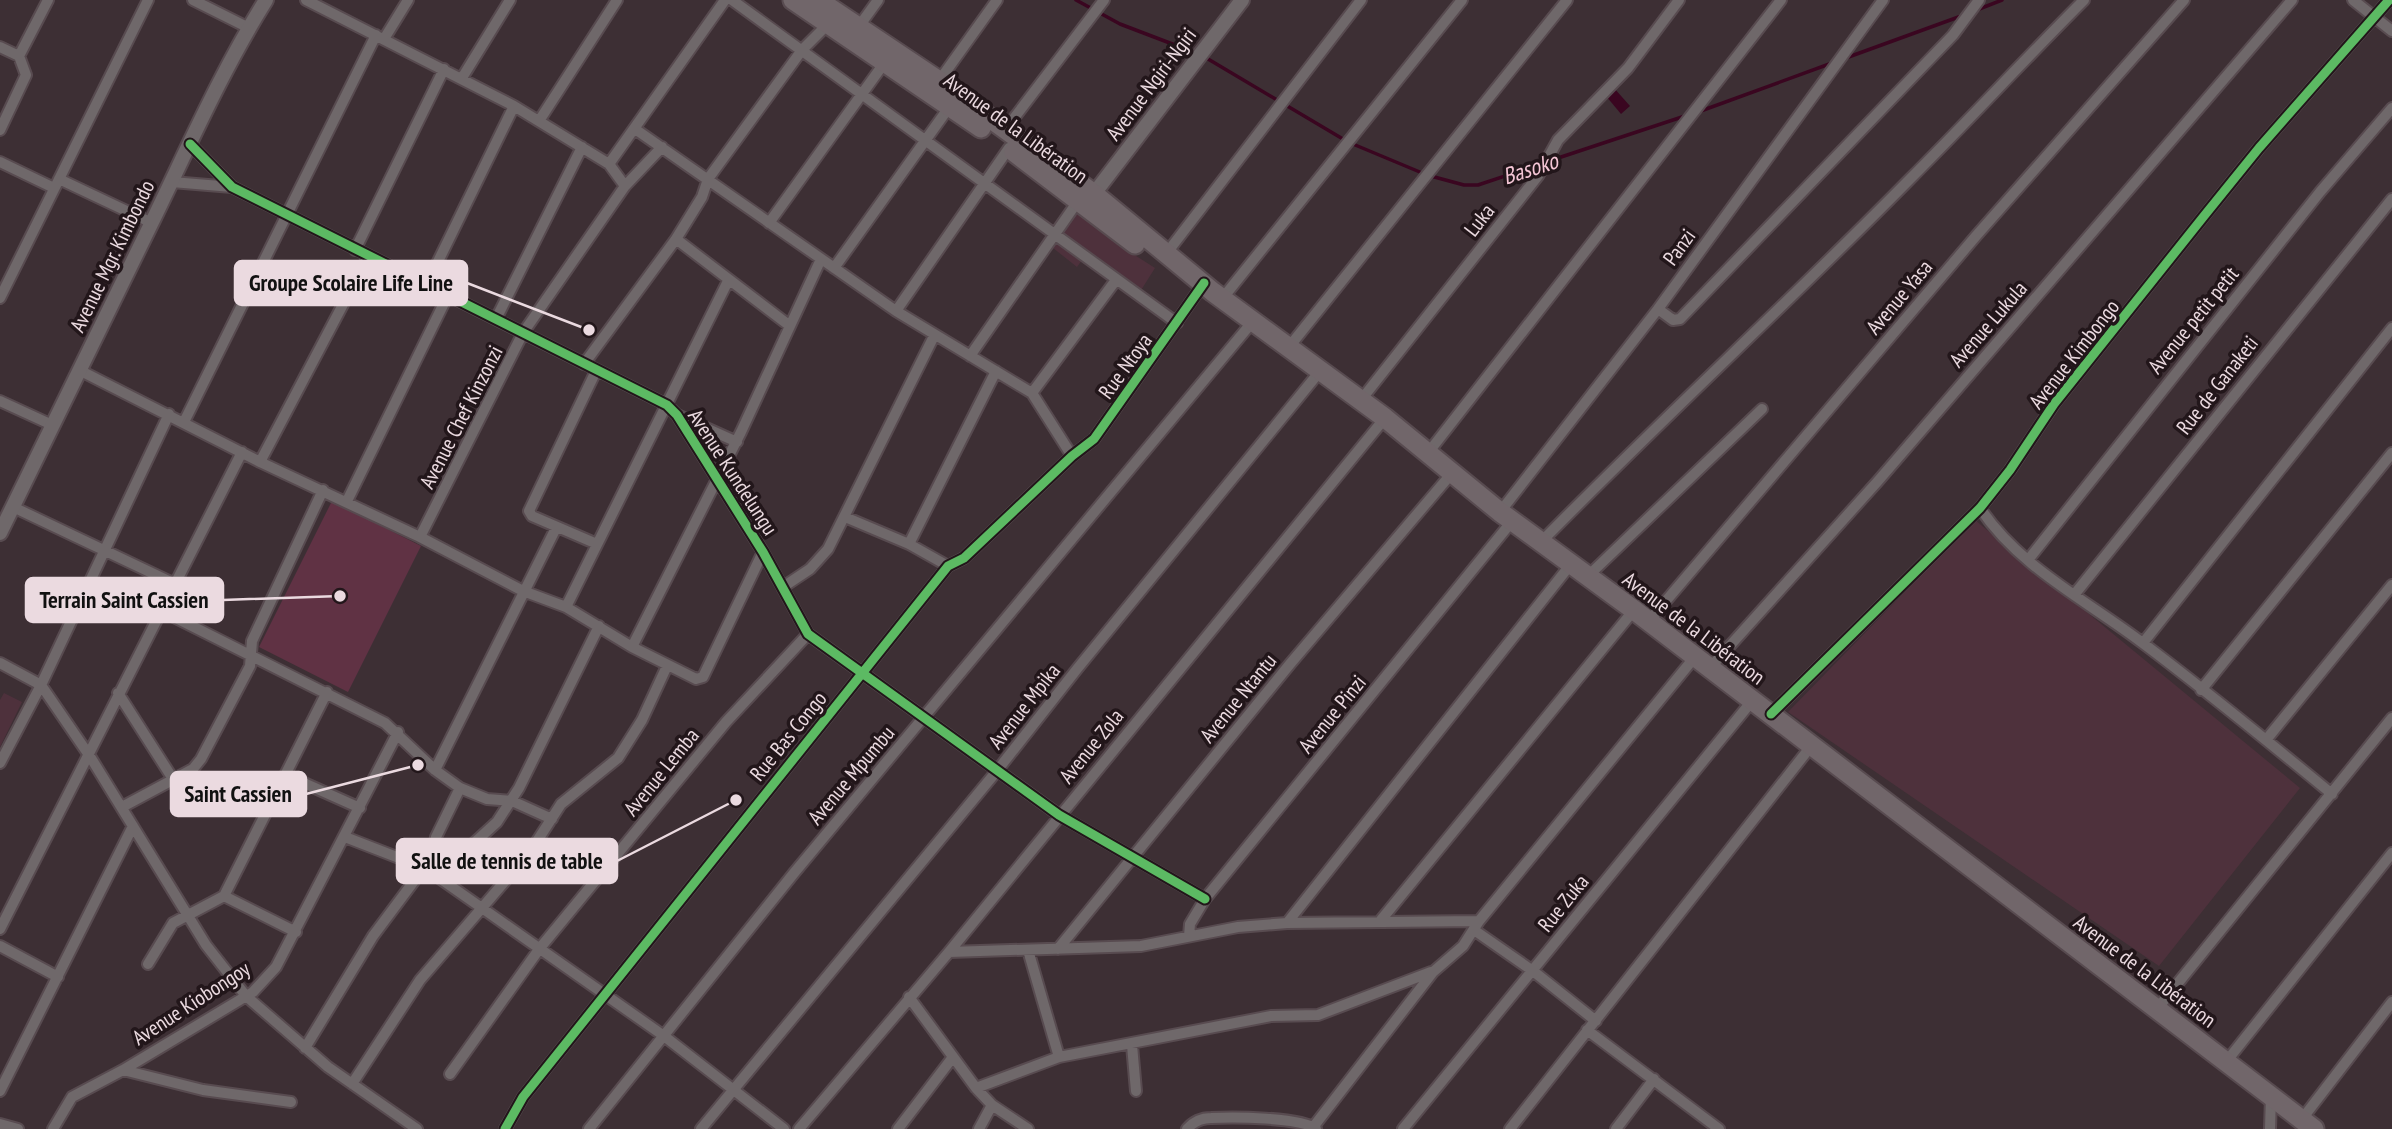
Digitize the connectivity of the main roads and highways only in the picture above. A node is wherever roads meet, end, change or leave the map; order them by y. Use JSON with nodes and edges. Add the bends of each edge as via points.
{"nodes":[{"id":1,"x":793,"y":0,"type":"edge"},
{"id":2,"x":818,"y":0,"type":"edge"},
{"id":3,"x":855,"y":32,"type":"junction"},
{"id":4,"x":1007,"y":139,"type":"junction"},
{"id":5,"x":1085,"y":200,"type":"junction"},
{"id":6,"x":1210,"y":291,"type":"junction"},
{"id":7,"x":2308,"y":1124,"type":"edge"}],
"edges":[{"from":1,"to":3,"type":"highway","name":"Avenue de la Libération","via":[[829,23]]},
{"from":2,"to":3,"type":"highway","name":"Avenue de la Libération"},
{"from":3,"to":4,"type":"highway","name":"Avenue de la Libération","via":[[939,81]]},
{"from":3,"to":4,"type":"highway","name":"Avenue de la Libération","via":[[885,62]]},
{"from":4,"to":5,"type":"highway","name":"Avenue de la Libération"},
{"from":5,"to":6,"type":"highway","name":"Avenue de la Libération"},
{"from":5,"to":6,"type":"highway","name":"Avenue de la Libération","via":[[1166,254]]},
{"from":6,"to":7,"type":"highway","name":"Avenue de la Libération","via":[[1385,418],[1506,516]]}]}
